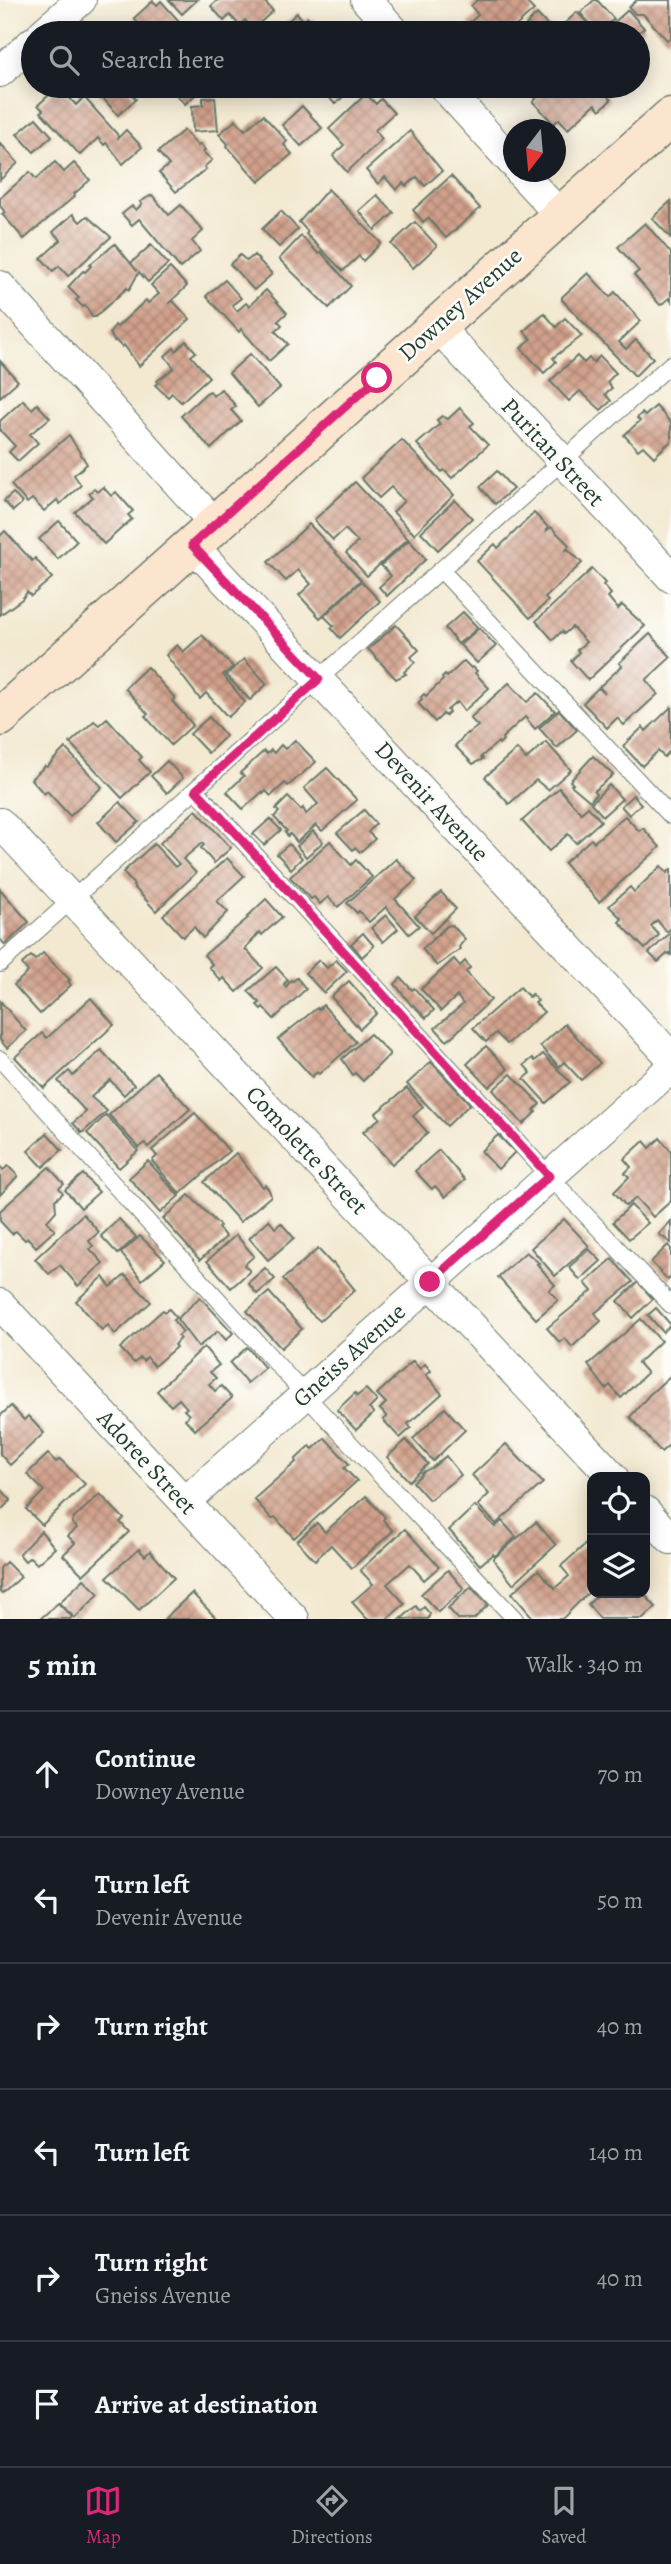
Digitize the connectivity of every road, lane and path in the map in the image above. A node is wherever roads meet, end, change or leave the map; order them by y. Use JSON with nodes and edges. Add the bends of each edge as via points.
{"nodes":[{"id":1,"x":80,"y":0,"type":"edge"},
{"id":2,"x":366,"y":0,"type":"edge"},
{"id":3,"x":56,"y":21,"type":"edge"},
{"id":4,"x":385,"y":21,"type":"edge"},
{"id":5,"x":21,"y":53,"type":"edge"},
{"id":6,"x":0,"y":72,"type":"edge"},
{"id":7,"x":454,"y":98,"type":"edge"},
{"id":8,"x":671,"y":117,"type":"edge"},
{"id":9,"x":503,"y":153,"type":"edge"},
{"id":10,"x":529,"y":182,"type":"edge"},
{"id":11,"x":560,"y":215,"type":"junction"},
{"id":12,"x":0,"y":286,"type":"edge"},
{"id":13,"x":436,"y":326,"type":"junction"},
{"id":14,"x":671,"y":364,"type":"edge"},
{"id":15,"x":562,"y":462,"type":"junction"},
{"id":16,"x":204,"y":535,"type":"junction"},
{"id":17,"x":441,"y":570,"type":"junction"},
{"id":18,"x":671,"y":577,"type":"edge"},
{"id":19,"x":319,"y":679,"type":"junction"},
{"id":20,"x":0,"y":717,"type":"edge"},
{"id":21,"x":196,"y":790,"type":"junction"},
{"id":22,"x":671,"y":816,"type":"edge"},
{"id":23,"x":0,"y":823,"type":"edge"},
{"id":24,"x":72,"y":898,"type":"junction"},
{"id":25,"x":0,"y":964,"type":"edge"},
{"id":26,"x":671,"y":1057,"type":"edge"},
{"id":27,"x":0,"y":1059,"type":"edge"},
{"id":28,"x":671,"y":1068,"type":"edge"},
{"id":29,"x":549,"y":1176,"type":"junction"},
{"id":30,"x":430,"y":1282,"type":"junction"},
{"id":31,"x":0,"y":1304,"type":"edge"},
{"id":32,"x":671,"y":1306,"type":"edge"},
{"id":33,"x":305,"y":1395,"type":"junction"},
{"id":34,"x":608,"y":1472,"type":"edge"},
{"id":35,"x":184,"y":1502,"type":"junction"},
{"id":36,"x":650,"y":1516,"type":"edge"},
{"id":37,"x":671,"y":1539,"type":"edge"},
{"id":38,"x":294,"y":1619,"type":"edge"},
{"id":39,"x":515,"y":1619,"type":"edge"}],
"edges":[{"from":1,"to":3,"type":"street"},
{"from":2,"to":4,"type":"street"},
{"from":5,"to":6,"type":"street"},
{"from":7,"to":9,"type":"street"},
{"from":8,"to":11,"type":"main road","name":"Downey Avenue"},
{"from":10,"to":11,"type":"street"},
{"from":11,"to":13,"type":"main road","name":"Downey Avenue"},
{"from":12,"to":16,"type":"street","name":"Devenir Avenue"},
{"from":13,"to":15,"type":"street","name":"Puritan Street"},
{"from":13,"to":16,"type":"main road","name":"Downey Avenue"},
{"from":14,"to":15,"type":"lane"},
{"from":15,"to":17,"type":"lane"},
{"from":15,"to":18,"type":"street","name":"Puritan Street"},
{"from":16,"to":19,"type":"street","name":"Devenir Avenue"},
{"from":16,"to":20,"type":"main road","name":"Downey Avenue"},
{"from":17,"to":19,"type":"lane"},
{"from":17,"to":22,"type":"lane"},
{"from":19,"to":21,"type":"lane"},
{"from":19,"to":26,"type":"street","name":"Devenir Avenue"},
{"from":21,"to":24,"type":"lane"},
{"from":21,"to":29,"type":"lane"},
{"from":23,"to":24,"type":"street","name":"Comolette Street"},
{"from":24,"to":25,"type":"lane"},
{"from":24,"to":30,"type":"street","name":"Comolette Street"},
{"from":27,"to":33,"type":"lane"},
{"from":28,"to":29,"type":"street","name":"Gneiss Avenue"},
{"from":29,"to":30,"type":"street","name":"Gneiss Avenue"},
{"from":29,"to":32,"type":"lane"},
{"from":30,"to":33,"type":"street","name":"Gneiss Avenue"},
{"from":30,"to":34,"type":"street","name":"Comolette Street"},
{"from":31,"to":35,"type":"street","name":"Adoree Street"},
{"from":33,"to":35,"type":"street","name":"Gneiss Avenue"},
{"from":33,"to":39,"type":"lane"},
{"from":35,"to":38,"type":"street","name":"Adoree Street"},
{"from":36,"to":37,"type":"street"}]}
